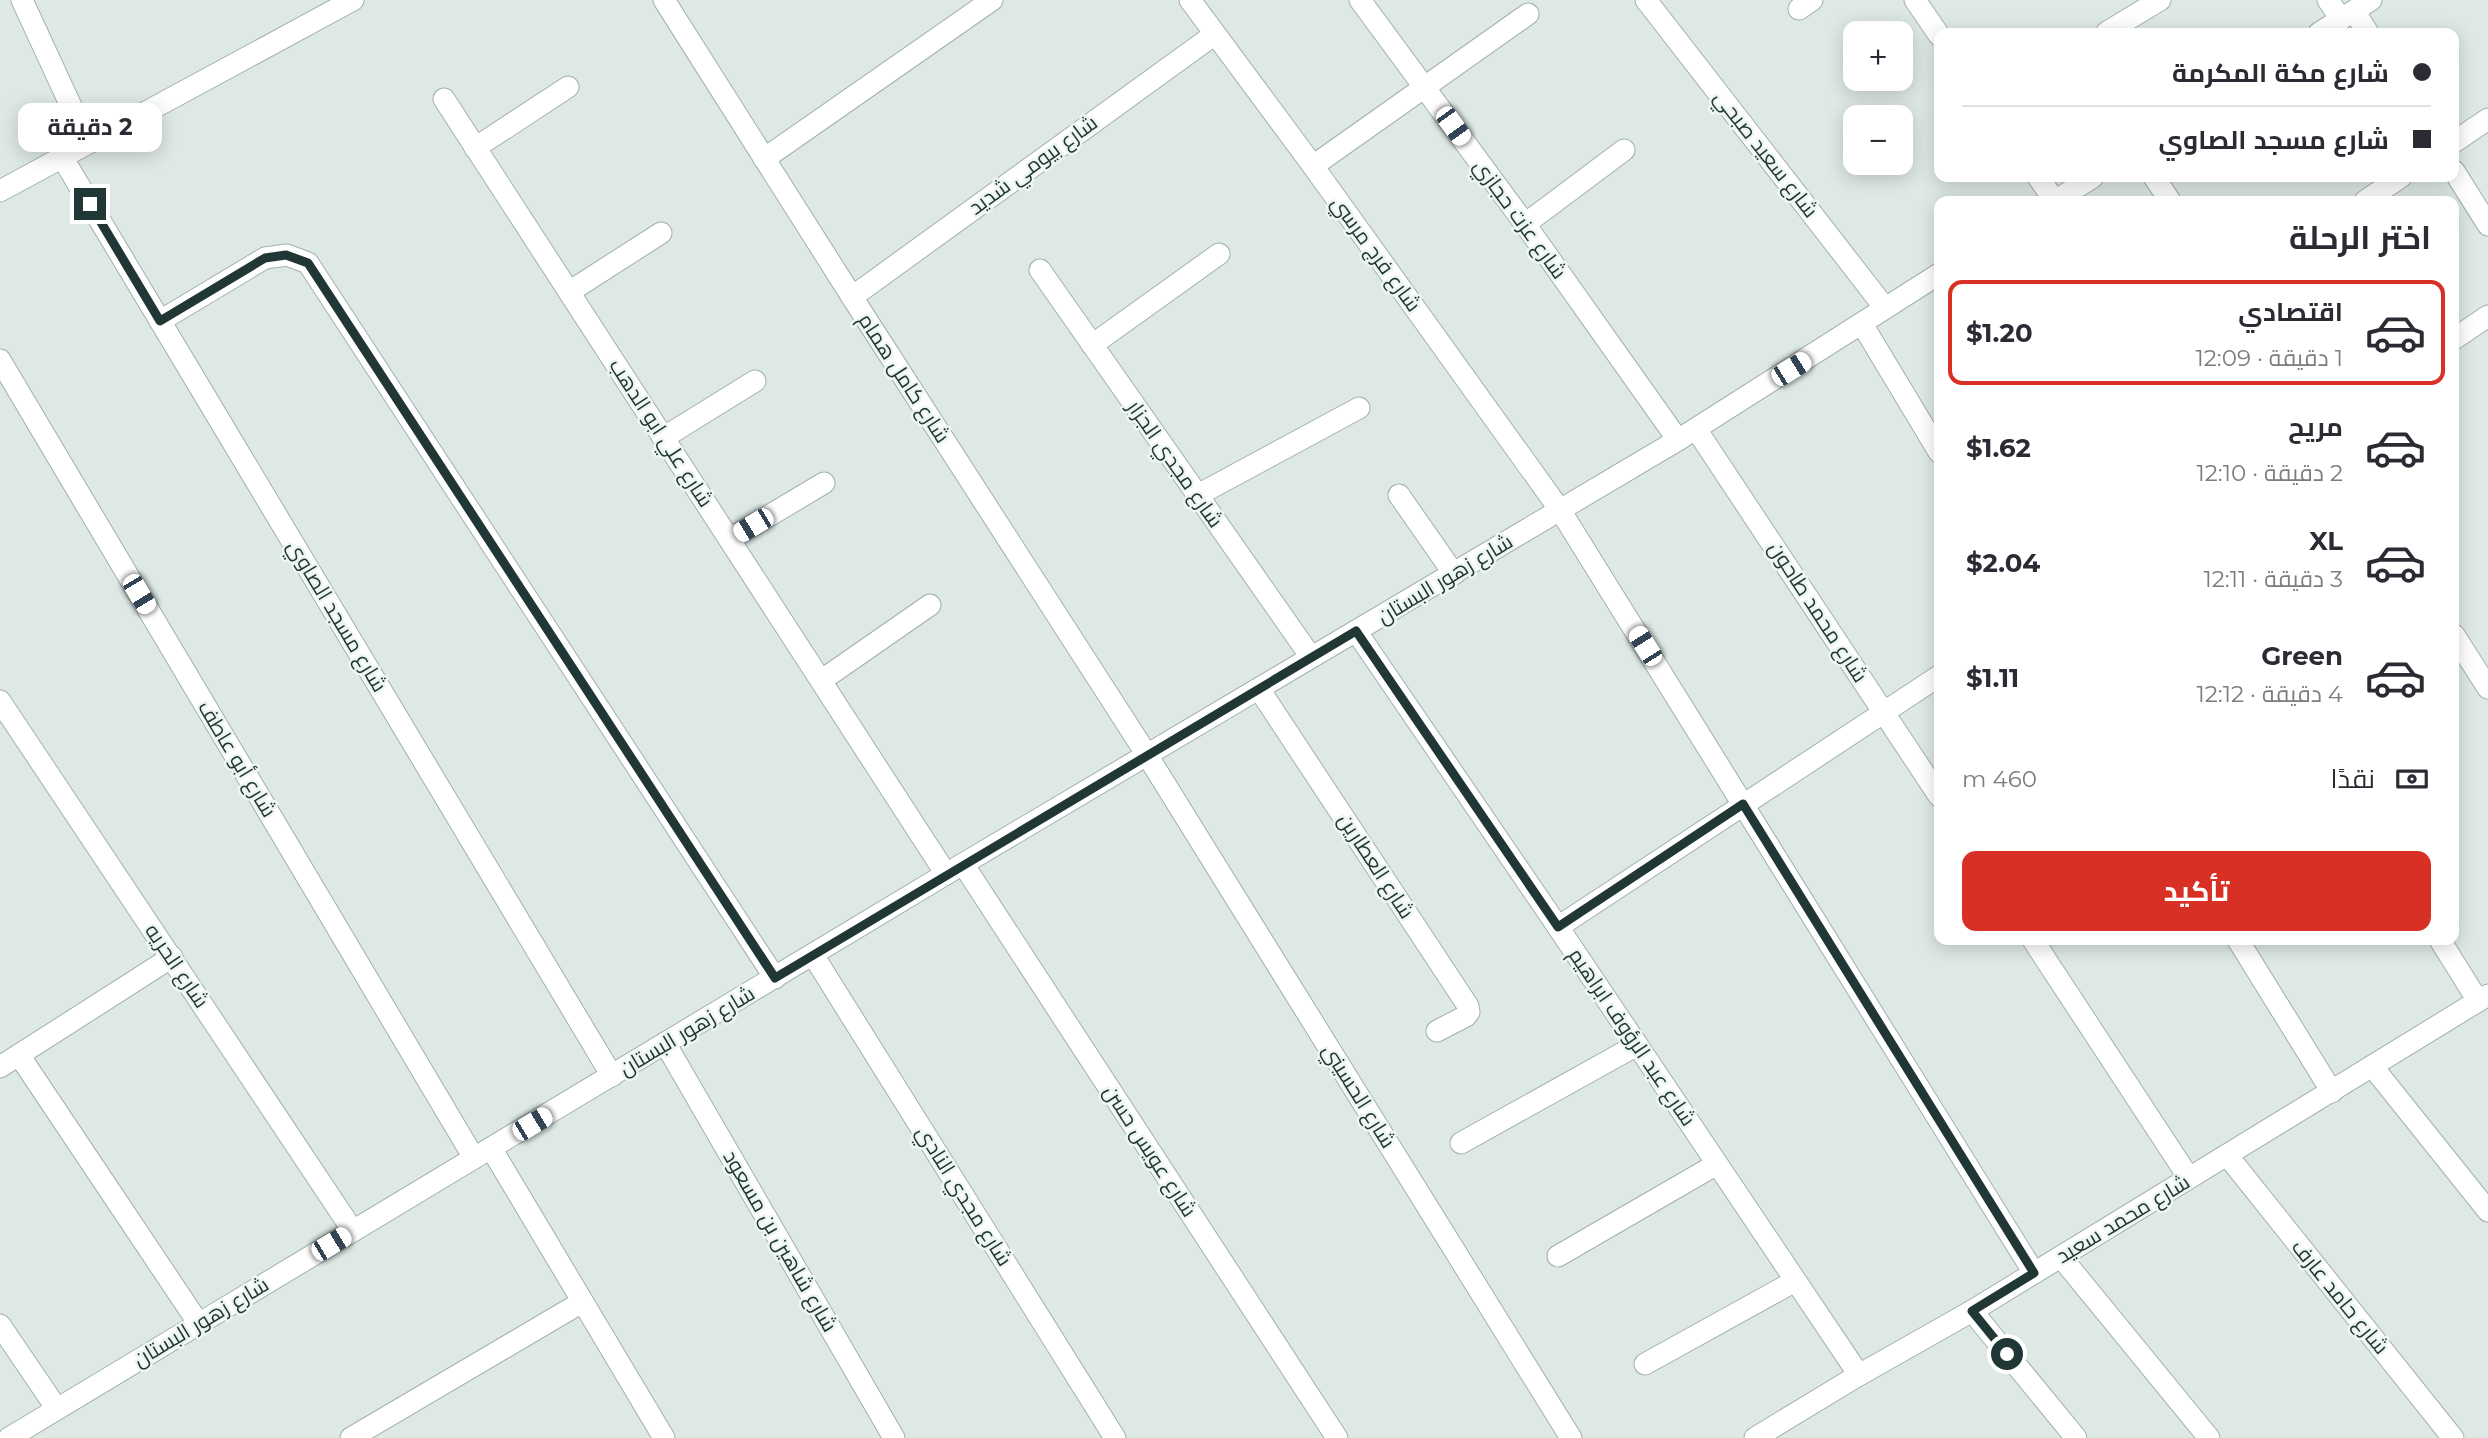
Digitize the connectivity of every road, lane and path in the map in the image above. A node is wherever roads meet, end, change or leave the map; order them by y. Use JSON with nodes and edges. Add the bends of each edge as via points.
{"nodes":[{"id":1,"x":22,"y":0,"type":"edge"},
{"id":2,"x":353,"y":0,"type":"edge"},
{"id":3,"x":992,"y":0,"type":"edge"},
{"id":4,"x":1190,"y":0,"type":"edge"},
{"id":5,"x":1360,"y":0,"type":"edge"},
{"id":6,"x":1646,"y":0,"type":"edge"},
{"id":7,"x":1915,"y":0,"type":"edge"},
{"id":8,"x":2160,"y":0,"type":"edge"},
{"id":9,"x":2328,"y":0,"type":"edge"},
{"id":10,"x":673,"y":3,"type":"edge"},
{"id":11,"x":2355,"y":10,"type":"edge"},
{"id":12,"x":1528,"y":14,"type":"dead end"},
{"id":13,"x":1935,"y":28,"type":"edge"},
{"id":14,"x":2114,"y":28,"type":"edge"},
{"id":15,"x":2327,"y":28,"type":"edge"},
{"id":16,"x":2365,"y":28,"type":"edge"},
{"id":17,"x":1215,"y":34,"type":"junction"},
{"id":18,"x":568,"y":87,"type":"dead end"},
{"id":19,"x":1424,"y":87,"type":"junction"},
{"id":20,"x":444,"y":99,"type":"dead end"},
{"id":21,"x":2488,"y":119,"type":"edge"},
{"id":22,"x":2459,"y":139,"type":"edge"},
{"id":23,"x":88,"y":143,"type":"junction"},
{"id":24,"x":475,"y":148,"type":"junction"},
{"id":25,"x":1624,"y":150,"type":"dead end"},
{"id":26,"x":62,"y":157,"type":"junction"},
{"id":27,"x":764,"y":159,"type":"junction"},
{"id":28,"x":1313,"y":166,"type":"junction"},
{"id":29,"x":2459,"y":179,"type":"edge"},
{"id":30,"x":2085,"y":182,"type":"edge"},
{"id":31,"x":2394,"y":182,"type":"edge"},
{"id":32,"x":0,"y":191,"type":"edge"},
{"id":33,"x":2063,"y":196,"type":"edge"},
{"id":34,"x":2373,"y":196,"type":"edge"},
{"id":35,"x":1525,"y":224,"type":"junction"},
{"id":36,"x":2488,"y":225,"type":"edge"},
{"id":37,"x":660,"y":233,"type":"dead end"},
{"id":38,"x":1219,"y":254,"type":"dead end"},
{"id":39,"x":1040,"y":270,"type":"dead end"},
{"id":40,"x":1934,"y":277,"type":"edge"},
{"id":41,"x":569,"y":292,"type":"junction"},
{"id":42,"x":852,"y":297,"type":"junction"},
{"id":43,"x":1885,"y":309,"type":"junction"},
{"id":44,"x":2488,"y":316,"type":"edge"},
{"id":45,"x":160,"y":321,"type":"junction"},
{"id":46,"x":1862,"y":324,"type":"junction"},
{"id":47,"x":2459,"y":336,"type":"edge"},
{"id":48,"x":1092,"y":345,"type":"junction"},
{"id":49,"x":0,"y":359,"type":"edge"},
{"id":50,"x":755,"y":381,"type":"dead end"},
{"id":51,"x":1359,"y":408,"type":"dead end"},
{"id":52,"x":1696,"y":429,"type":"junction"},
{"id":53,"x":663,"y":438,"type":"junction"},
{"id":54,"x":1678,"y":440,"type":"junction"},
{"id":55,"x":1934,"y":444,"type":"edge"},
{"id":56,"x":824,"y":483,"type":"dead end"},
{"id":57,"x":1399,"y":495,"type":"dead end"},
{"id":58,"x":1196,"y":496,"type":"junction"},
{"id":59,"x":1560,"y":510,"type":"junction"},
{"id":60,"x":730,"y":539,"type":"junction"},
{"id":61,"x":1454,"y":574,"type":"junction"},
{"id":62,"x":930,"y":606,"type":"dead end"},
{"id":63,"x":1356,"y":631,"type":"junction"},
{"id":64,"x":2459,"y":643,"type":"edge"},
{"id":65,"x":1311,"y":657,"type":"junction"},
{"id":66,"x":1934,"y":679,"type":"edge"},
{"id":67,"x":822,"y":680,"type":"junction"},
{"id":68,"x":2488,"y":688,"type":"edge"},
{"id":69,"x":1259,"y":689,"type":"junction"},
{"id":70,"x":0,"y":701,"type":"edge"},
{"id":71,"x":1884,"y":712,"type":"junction"},
{"id":72,"x":1147,"y":755,"type":"junction"},
{"id":73,"x":1934,"y":788,"type":"edge"},
{"id":74,"x":1743,"y":804,"type":"junction"},
{"id":75,"x":955,"y":869,"type":"junction"},
{"id":76,"x":1558,"y":927,"type":"junction"},
{"id":77,"x":2036,"y":945,"type":"edge"},
{"id":78,"x":2241,"y":945,"type":"edge"},
{"id":79,"x":2444,"y":945,"type":"edge"},
{"id":80,"x":813,"y":955,"type":"junction"},
{"id":81,"x":172,"y":957,"type":"junction"},
{"id":82,"x":775,"y":978,"type":"junction"},
{"id":83,"x":2483,"y":998,"type":"edge"},
{"id":84,"x":1437,"y":1031,"type":"dead end"},
{"id":85,"x":666,"y":1043,"type":"junction"},
{"id":86,"x":1637,"y":1045,"type":"junction"},
{"id":87,"x":19,"y":1055,"type":"junction"},
{"id":88,"x":2372,"y":1066,"type":"junction"},
{"id":89,"x":0,"y":1067,"type":"edge"},
{"id":90,"x":612,"y":1076,"type":"junction"},
{"id":91,"x":2332,"y":1092,"type":"junction"},
{"id":92,"x":1461,"y":1143,"type":"dead end"},
{"id":93,"x":483,"y":1153,"type":"junction"},
{"id":94,"x":2227,"y":1155,"type":"junction"},
{"id":95,"x":1717,"y":1164,"type":"junction"},
{"id":96,"x":2189,"y":1178,"type":"junction"},
{"id":97,"x":2488,"y":1211,"type":"edge"},
{"id":98,"x":353,"y":1231,"type":"junction"},
{"id":99,"x":1558,"y":1256,"type":"dead end"},
{"id":100,"x":2061,"y":1257,"type":"junction"},
{"id":101,"x":2034,"y":1273,"type":"junction"},
{"id":102,"x":1795,"y":1280,"type":"junction"},
{"id":103,"x":582,"y":1302,"type":"junction"},
{"id":104,"x":1972,"y":1311,"type":"junction"},
{"id":105,"x":199,"y":1324,"type":"junction"},
{"id":106,"x":0,"y":1325,"type":"edge"},
{"id":107,"x":1645,"y":1364,"type":"dead end"},
{"id":108,"x":1859,"y":1375,"type":"junction"},
{"id":109,"x":57,"y":1409,"type":"junction"},
{"id":110,"x":9,"y":1438,"type":"edge"},
{"id":111,"x":351,"y":1438,"type":"edge"},
{"id":112,"x":664,"y":1438,"type":"edge"},
{"id":113,"x":894,"y":1438,"type":"edge"},
{"id":114,"x":1115,"y":1438,"type":"edge"},
{"id":115,"x":1337,"y":1438,"type":"edge"},
{"id":116,"x":1572,"y":1438,"type":"edge"},
{"id":117,"x":1755,"y":1438,"type":"edge"},
{"id":118,"x":2076,"y":1438,"type":"edge"},
{"id":119,"x":2208,"y":1438,"type":"edge"},
{"id":120,"x":2453,"y":1438,"type":"edge"}],
"edges":[{"from":1,"to":23,"type":"street"},
{"from":2,"to":23,"type":"street"},
{"from":3,"to":27,"type":"street"},
{"from":4,"to":17,"type":"street","name":"شارع فرج مرسي"},
{"from":5,"to":19,"type":"street","name":"شارع عزت حجازي"},
{"from":6,"to":43,"type":"street","name":"شارع سعيد صبحي"},
{"from":7,"to":13,"type":"street"},
{"from":8,"to":14,"type":"street"},
{"from":9,"to":11,"type":"street"},
{"from":10,"to":27,"type":"street","name":"شارع كامل همام"},
{"from":11,"to":15,"type":"street"},
{"from":11,"to":16,"type":"street"},
{"from":12,"to":19,"type":"street"},
{"from":17,"to":28,"type":"street","name":"شارع فرج مرسي"},
{"from":17,"to":42,"type":"street","name":"شارع بيومي شديد"},
{"from":18,"to":24,"type":"street"},
{"from":19,"to":28,"type":"street"},
{"from":19,"to":35,"type":"street","name":"شارع عزت حجازي"},
{"from":20,"to":24,"type":"street","name":"شارع علي ابو الدهب"},
{"from":21,"to":22,"type":"street"},
{"from":23,"to":26,"type":"street"},
{"from":24,"to":41,"type":"street","name":"شارع علي ابو الدهب"},
{"from":25,"to":35,"type":"street"},
{"from":26,"to":32,"type":"street"},
{"from":26,"to":45,"type":"street","name":"شارع مسجد الصاوي"},
{"from":27,"to":42,"type":"street","name":"شارع كامل همام"},
{"from":28,"to":59,"type":"street","name":"شارع فرج مرسي"},
{"from":29,"to":36,"type":"street"},
{"from":30,"to":33,"type":"street"},
{"from":31,"to":34,"type":"street"},
{"from":35,"to":54,"type":"street","name":"شارع عزت حجازي"},
{"from":37,"to":41,"type":"street"},
{"from":38,"to":48,"type":"street"},
{"from":39,"to":48,"type":"street","name":"شارع مجدي الجزار"},
{"from":40,"to":43,"type":"street","name":"شارع زهور البستان"},
{"from":41,"to":53,"type":"street","name":"شارع علي ابو الدهب"},
{"from":42,"to":72,"type":"street","name":"شارع كامل همام"},
{"from":43,"to":46,"type":"street","name":"شارع زهور البستان"},
{"from":44,"to":47,"type":"street"},
{"from":45,"to":82,"type":"street","via":[[265,258],[286,255],[308,263]]},
{"from":45,"to":90,"type":"street","name":"شارع مسجد الصاوي"},
{"from":46,"to":52,"type":"street","name":"شارع زهور البستان"},
{"from":46,"to":55,"type":"street"},
{"from":48,"to":58,"type":"street","name":"شارع مجدي الجزار"},
{"from":49,"to":93,"type":"street","name":"شارع أبو عاطف"},
{"from":50,"to":53,"type":"street"},
{"from":51,"to":58,"type":"street"},
{"from":52,"to":54,"type":"street","name":"شارع زهور البستان"},
{"from":52,"to":71,"type":"street","name":"شارع محمد طاحون"},
{"from":53,"to":60,"type":"street","name":"شارع علي ابو الدهب"},
{"from":54,"to":59,"type":"street","name":"شارع زهور البستان"},
{"from":56,"to":60,"type":"street"},
{"from":57,"to":61,"type":"street"},
{"from":58,"to":65,"type":"street","name":"شارع مجدي الجزار"},
{"from":59,"to":61,"type":"street","name":"شارع زهور البستان"},
{"from":59,"to":74,"type":"street","name":"شارع فرج مرسي"},
{"from":60,"to":67,"type":"street","name":"شارع علي ابو الدهب"},
{"from":61,"to":63,"type":"street","name":"شارع زهور البستان"},
{"from":62,"to":67,"type":"street"},
{"from":63,"to":65,"type":"street","name":"شارع زهور البستان"},
{"from":63,"to":76,"type":"street","name":"شارع عبد الرؤوف ابراهيم"},
{"from":64,"to":68,"type":"street"},
{"from":65,"to":69,"type":"street","name":"شارع زهور البستان"},
{"from":66,"to":71,"type":"street"},
{"from":67,"to":75,"type":"street","name":"شارع علي ابو الدهب"},
{"from":69,"to":72,"type":"street","name":"شارع زهور البستان"},
{"from":69,"to":84,"type":"street","name":"شارع العطارين","via":[[1468,1006],[1466,1016]]},
{"from":70,"to":81,"type":"street","name":"شارع الحريه"},
{"from":71,"to":73,"type":"street","name":"شارع محمد طاحون"},
{"from":71,"to":74,"type":"street"},
{"from":72,"to":75,"type":"street","name":"شارع زهور البستان"},
{"from":72,"to":116,"type":"street","name":"شارع الحسيني"},
{"from":74,"to":76,"type":"street"},
{"from":74,"to":101,"type":"street","name":"شارع فرج مرسي"},
{"from":75,"to":80,"type":"street","name":"شارع زهور البستان"},
{"from":75,"to":115,"type":"street","name":"شارع عويس حسن"},
{"from":76,"to":86,"type":"street","name":"شارع عبد الرؤوف ابراهيم"},
{"from":77,"to":96,"type":"street"},
{"from":78,"to":91,"type":"street"},
{"from":79,"to":83,"type":"street"},
{"from":80,"to":82,"type":"street","name":"شارع زهور البستان"},
{"from":80,"to":114,"type":"street","name":"شارع مجدي النادي"},
{"from":81,"to":87,"type":"street"},
{"from":81,"to":98,"type":"street","name":"شارع الحريه"},
{"from":82,"to":85,"type":"street","name":"شارع زهور البستان"},
{"from":83,"to":88,"type":"street","name":"شارع محمد سعيد"},
{"from":85,"to":90,"type":"street","name":"شارع زهور البستان"},
{"from":85,"to":113,"type":"street","name":"شارع شاهين بن مسعود"},
{"from":86,"to":92,"type":"street"},
{"from":86,"to":95,"type":"street","name":"شارع عبد الرؤوف ابراهيم"},
{"from":87,"to":89,"type":"street"},
{"from":87,"to":105,"type":"street"},
{"from":88,"to":91,"type":"street","name":"شارع محمد سعيد"},
{"from":88,"to":97,"type":"street"},
{"from":90,"to":93,"type":"street","name":"شارع زهور البستان"},
{"from":91,"to":94,"type":"street","name":"شارع محمد سعيد"},
{"from":93,"to":98,"type":"street","name":"شارع زهور البستان"},
{"from":93,"to":103,"type":"street","name":"شارع أبو عاطف"},
{"from":94,"to":96,"type":"street","name":"شارع محمد سعيد"},
{"from":94,"to":120,"type":"street","name":"شارع حامد عارف"},
{"from":95,"to":99,"type":"street"},
{"from":95,"to":102,"type":"street","name":"شارع عبد الرؤوف ابراهيم"},
{"from":96,"to":100,"type":"street","name":"شارع محمد سعيد"},
{"from":98,"to":105,"type":"street","name":"شارع زهور البستان"},
{"from":100,"to":101,"type":"street","name":"شارع محمد سعيد"},
{"from":100,"to":119,"type":"street"},
{"from":101,"to":104,"type":"street","name":"شارع محمد سعيد"},
{"from":102,"to":107,"type":"street"},
{"from":102,"to":108,"type":"street","name":"شارع عبد الرؤوف ابراهيم"},
{"from":103,"to":111,"type":"street"},
{"from":103,"to":112,"type":"street","name":"شارع أبو عاطف"},
{"from":104,"to":108,"type":"street","name":"شارع محمد سعيد"},
{"from":104,"to":118,"type":"street"},
{"from":105,"to":109,"type":"street","name":"شارع زهور البستان"},
{"from":106,"to":109,"type":"street"},
{"from":108,"to":117,"type":"street","name":"شارع محمد سعيد"},
{"from":109,"to":110,"type":"street","name":"شارع زهور البستان"}]}
